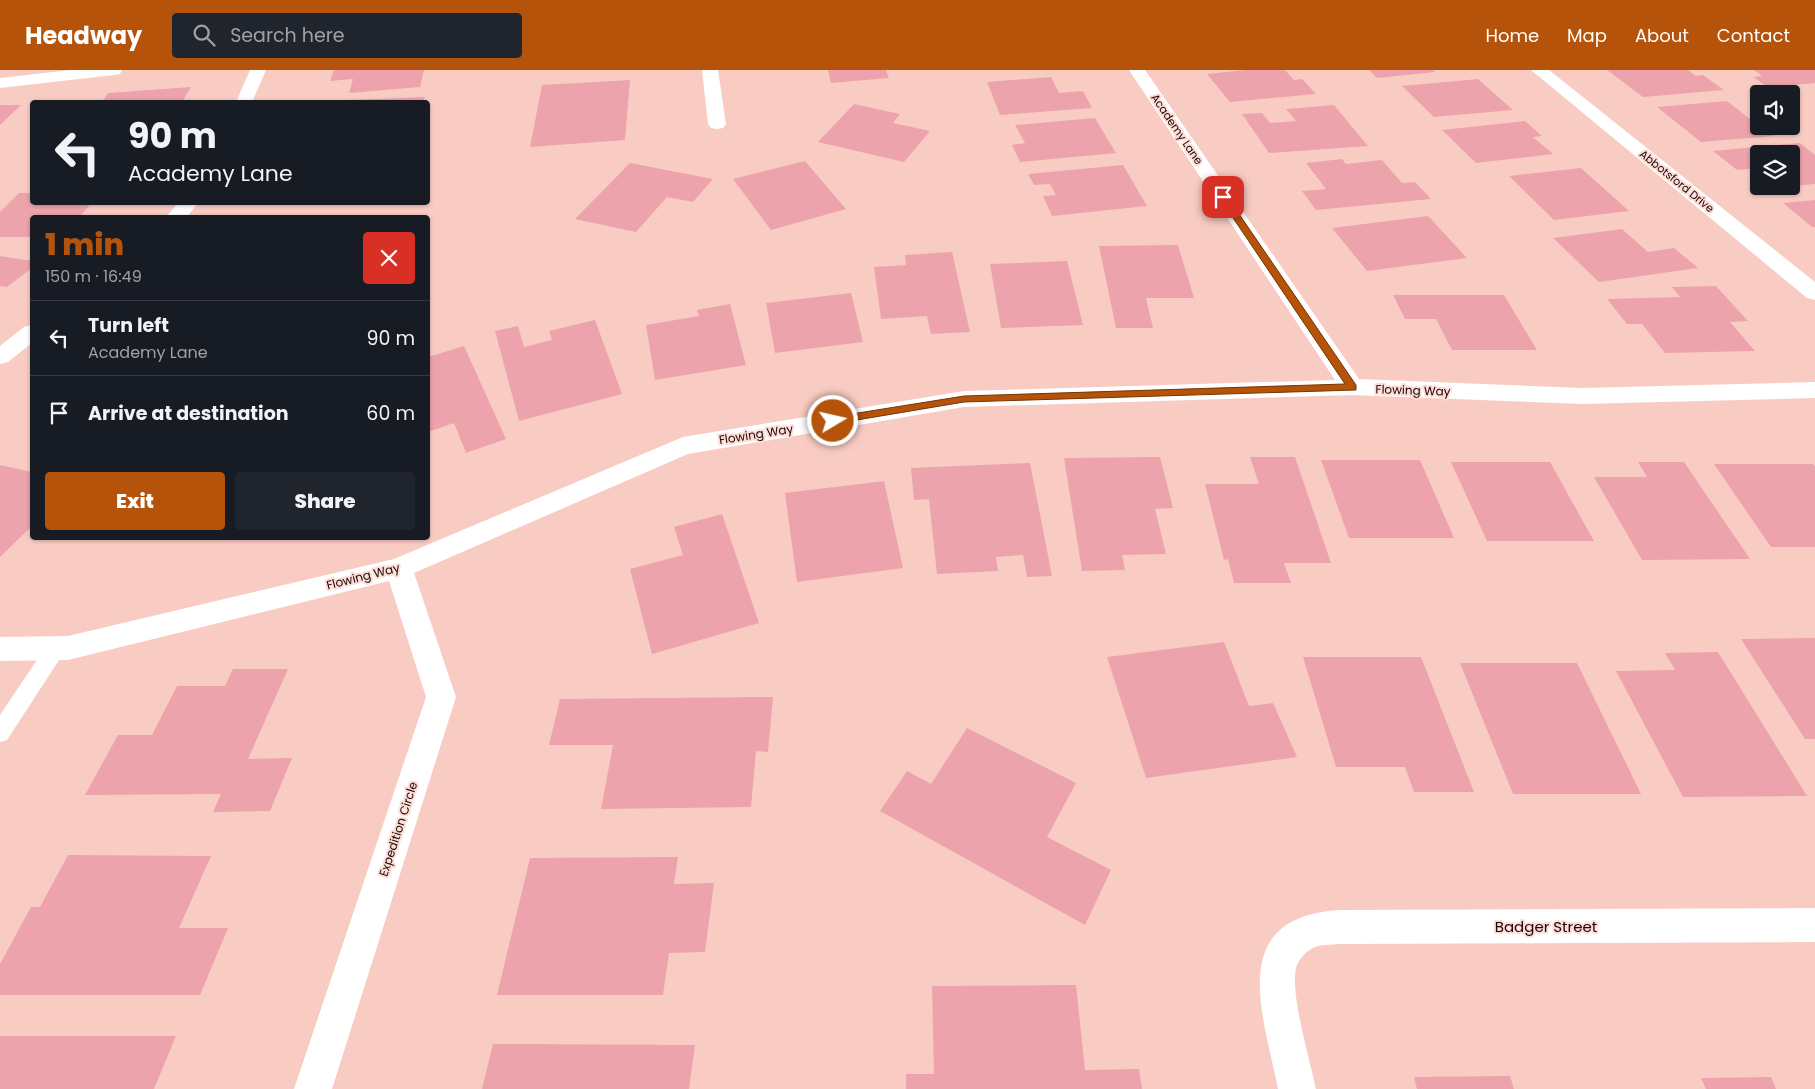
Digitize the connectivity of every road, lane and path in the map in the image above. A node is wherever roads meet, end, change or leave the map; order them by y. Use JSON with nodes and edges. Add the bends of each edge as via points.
{"nodes":[{"id":1,"x":114,"y":70,"type":"edge"},
{"id":2,"x":258,"y":70,"type":"edge"},
{"id":3,"x":710,"y":70,"type":"edge"},
{"id":4,"x":1137,"y":70,"type":"edge"},
{"id":5,"x":1539,"y":70,"type":"edge"},
{"id":6,"x":0,"y":83,"type":"edge"},
{"id":7,"x":245,"y":100,"type":"edge"},
{"id":8,"x":717,"y":124,"type":"dead end"},
{"id":9,"x":187,"y":205,"type":"edge"},
{"id":10,"x":178,"y":215,"type":"edge"},
{"id":11,"x":1815,"y":292,"type":"edge"},
{"id":12,"x":30,"y":334,"type":"edge"},
{"id":13,"x":0,"y":357,"type":"edge"},
{"id":14,"x":1352,"y":387,"type":"junction"},
{"id":15,"x":1815,"y":390,"type":"edge"},
{"id":16,"x":399,"y":568,"type":"junction"},
{"id":17,"x":56,"y":648,"type":"junction"},
{"id":18,"x":0,"y":649,"type":"edge"},
{"id":19,"x":0,"y":733,"type":"edge"},
{"id":20,"x":1815,"y":925,"type":"edge"},
{"id":21,"x":313,"y":1089,"type":"edge"},
{"id":22,"x":1297,"y":1089,"type":"edge"}],
"edges":[{"from":1,"to":6,"type":"street"},
{"from":2,"to":7,"type":"street"},
{"from":3,"to":8,"type":"street"},
{"from":4,"to":14,"type":"street","name":"Academy Lane"},
{"from":5,"to":11,"type":"street","name":"Abbotsford Drive"},
{"from":9,"to":10,"type":"street"},
{"from":12,"to":13,"type":"street"},
{"from":14,"to":15,"type":"street","name":"Flowing Way","via":[[1582,396]]},
{"from":14,"to":16,"type":"street","name":"Flowing Way","via":[[964,399],[682,446]]},
{"from":16,"to":17,"type":"street","name":"Flowing Way","via":[[68,648]]},
{"from":16,"to":21,"type":"street","name":"Expedition Circle","via":[[441,697]]},
{"from":17,"to":18,"type":"street","name":"Flowing Way"},
{"from":17,"to":19,"type":"lane"},
{"from":20,"to":22,"type":"street","name":"Badger Street","via":[[1318,929],[1299,936],[1285,950],[1277,970],[1276,993]]}]}
